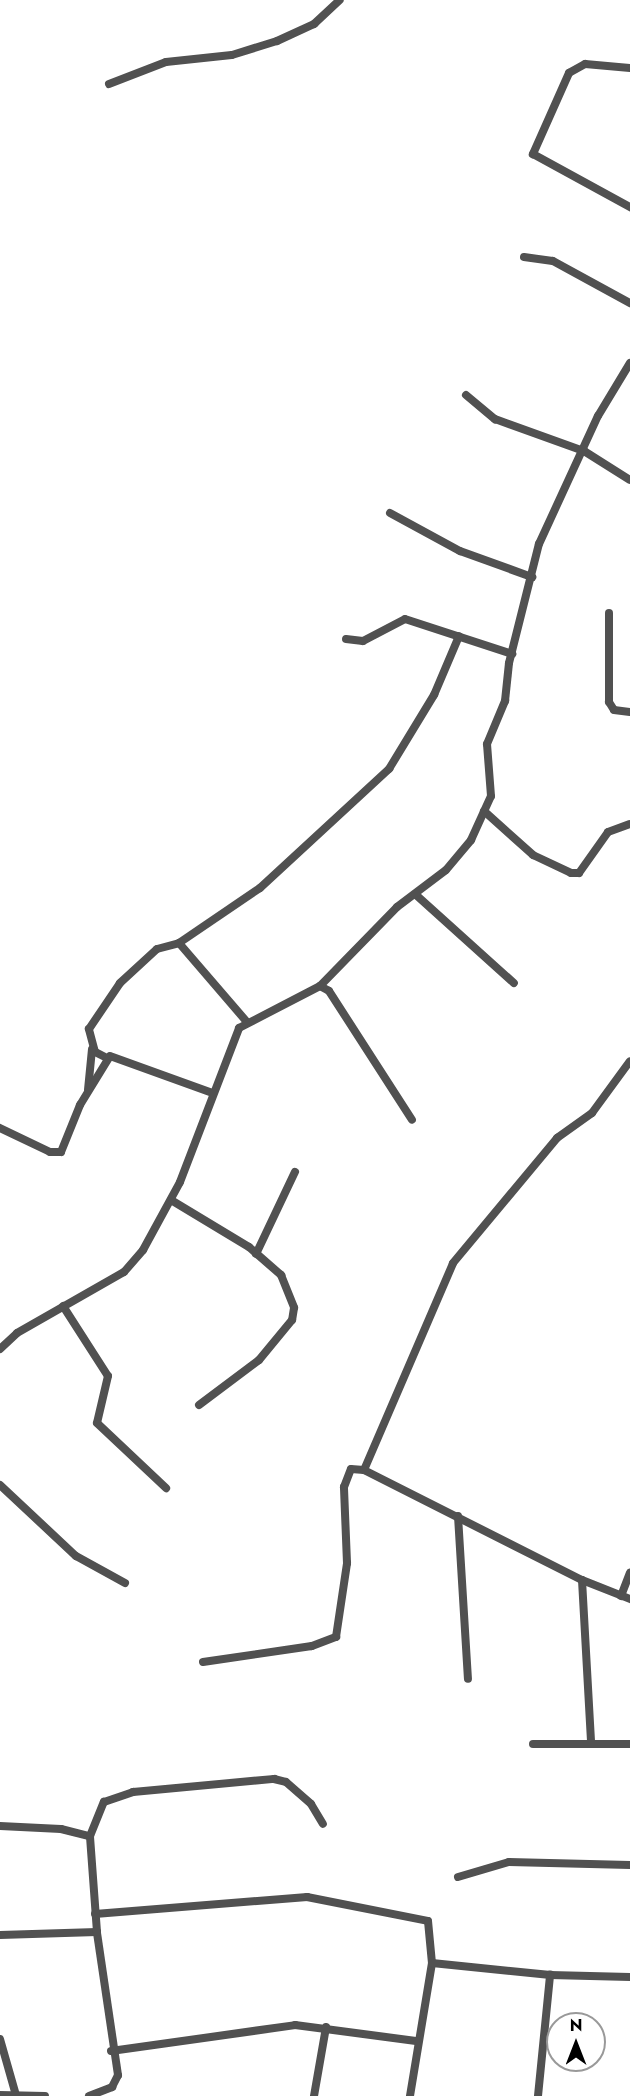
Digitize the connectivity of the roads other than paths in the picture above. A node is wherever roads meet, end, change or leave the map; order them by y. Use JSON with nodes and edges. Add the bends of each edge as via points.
{"nodes":[{"id":1,"x":340,"y":0,"type":"edge"},
{"id":2,"x":630,"y":68,"type":"edge"},
{"id":3,"x":108,"y":84,"type":"dead end"},
{"id":4,"x":630,"y":207,"type":"edge"},
{"id":5,"x":524,"y":257,"type":"dead end"},
{"id":6,"x":630,"y":303,"type":"edge"},
{"id":7,"x":630,"y":363,"type":"edge"},
{"id":8,"x":466,"y":395,"type":"dead end"},
{"id":9,"x":584,"y":451,"type":"junction"},
{"id":10,"x":630,"y":480,"type":"edge"},
{"id":11,"x":390,"y":513,"type":"dead end"},
{"id":12,"x":532,"y":576,"type":"junction"},
{"id":13,"x":609,"y":613,"type":"dead end"},
{"id":14,"x":459,"y":636,"type":"junction"},
{"id":15,"x":346,"y":639,"type":"dead end"},
{"id":16,"x":512,"y":654,"type":"junction"},
{"id":17,"x":630,"y":712,"type":"edge"},
{"id":18,"x":484,"y":812,"type":"junction"},
{"id":19,"x":630,"y":824,"type":"edge"},
{"id":20,"x":414,"y":894,"type":"junction"},
{"id":21,"x":179,"y":944,"type":"junction"},
{"id":22,"x":514,"y":983,"type":"dead end"},
{"id":23,"x":320,"y":986,"type":"junction"},
{"id":24,"x":246,"y":1022,"type":"junction"},
{"id":25,"x":91,"y":1044,"type":"junction"},
{"id":26,"x":106,"y":1058,"type":"junction"},
{"id":27,"x":630,"y":1060,"type":"edge"},
{"id":28,"x":626,"y":1076,"type":"edge"},
{"id":29,"x":88,"y":1093,"type":"junction"},
{"id":30,"x":213,"y":1094,"type":"junction"},
{"id":31,"x":412,"y":1120,"type":"dead end"},
{"id":32,"x":0,"y":1128,"type":"edge"},
{"id":33,"x":295,"y":1172,"type":"dead end"},
{"id":34,"x":171,"y":1200,"type":"junction"},
{"id":35,"x":256,"y":1254,"type":"junction"},
{"id":36,"x":63,"y":1306,"type":"junction"},
{"id":37,"x":0,"y":1349,"type":"edge"},
{"id":38,"x":199,"y":1405,"type":"dead end"},
{"id":39,"x":364,"y":1470,"type":"junction"},
{"id":40,"x":0,"y":1485,"type":"edge"},
{"id":41,"x":166,"y":1488,"type":"dead end"},
{"id":42,"x":458,"y":1516,"type":"junction"},
{"id":43,"x":630,"y":1574,"type":"edge"},
{"id":44,"x":582,"y":1580,"type":"junction"},
{"id":45,"x":125,"y":1583,"type":"dead end"},
{"id":46,"x":621,"y":1596,"type":"junction"},
{"id":47,"x":630,"y":1599,"type":"edge"},
{"id":48,"x":203,"y":1662,"type":"dead end"},
{"id":49,"x":468,"y":1679,"type":"dead end"},
{"id":50,"x":591,"y":1743,"type":"junction"},
{"id":51,"x":533,"y":1744,"type":"dead end"},
{"id":52,"x":630,"y":1744,"type":"edge"},
{"id":53,"x":323,"y":1824,"type":"dead end"},
{"id":54,"x":0,"y":1826,"type":"edge"},
{"id":55,"x":90,"y":1836,"type":"junction"},
{"id":56,"x":630,"y":1865,"type":"edge"},
{"id":57,"x":458,"y":1877,"type":"dead end"},
{"id":58,"x":95,"y":1914,"type":"junction"},
{"id":59,"x":97,"y":1932,"type":"junction"},
{"id":60,"x":0,"y":1935,"type":"edge"},
{"id":61,"x":432,"y":1963,"type":"junction"},
{"id":62,"x":550,"y":1975,"type":"junction"},
{"id":63,"x":630,"y":1977,"type":"edge"},
{"id":64,"x":326,"y":2027,"type":"junction"},
{"id":65,"x":0,"y":2039,"type":"edge"},
{"id":66,"x":416,"y":2041,"type":"junction"},
{"id":67,"x":111,"y":2051,"type":"junction"},
{"id":68,"x":16,"y":2095,"type":"edge"},
{"id":69,"x":0,"y":2096,"type":"edge"},
{"id":70,"x":45,"y":2096,"type":"edge"},
{"id":71,"x":88,"y":2096,"type":"edge"},
{"id":72,"x":314,"y":2096,"type":"edge"},
{"id":73,"x":410,"y":2096,"type":"edge"},
{"id":74,"x":538,"y":2096,"type":"edge"}],
"edges":[{"from":1,"to":3,"type":"street","via":[[314,24],[277,41],[232,55],[166,62]]},
{"from":2,"to":4,"type":"street","via":[[585,64],[569,73],[533,154]]},
{"from":5,"to":6,"type":"street","via":[[553,261]]},
{"from":7,"to":9,"type":"street"},
{"from":8,"to":9,"type":"street","via":[[495,418]]},
{"from":9,"to":10,"type":"street"},
{"from":9,"to":12,"type":"street","via":[[539,544]]},
{"from":11,"to":12,"type":"street","via":[[460,551]]},
{"from":12,"to":16,"type":"street"},
{"from":13,"to":17,"type":"street","via":[[609,702],[614,710]]},
{"from":14,"to":15,"type":"street","via":[[405,618],[363,641]]},
{"from":14,"to":16,"type":"street"},
{"from":14,"to":21,"type":"street","via":[[420,722],[389,770],[260,888]]},
{"from":16,"to":18,"type":"street","via":[[505,700],[487,744],[492,787]]},
{"from":18,"to":19,"type":"street","via":[[533,855],[571,873],[579,873],[608,832]]},
{"from":18,"to":20,"type":"street","via":[[471,840],[446,870]]},
{"from":20,"to":22,"type":"street"},
{"from":20,"to":23,"type":"street"},
{"from":21,"to":24,"type":"street"},
{"from":21,"to":25,"type":"street","via":[[157,949],[120,983],[91,1021]]},
{"from":23,"to":24,"type":"street"},
{"from":23,"to":31,"type":"street","via":[[329,992]]},
{"from":24,"to":30,"type":"street","via":[[230,1041]]},
{"from":25,"to":26,"type":"street"},
{"from":25,"to":29,"type":"street"},
{"from":26,"to":29,"type":"street"},
{"from":26,"to":30,"type":"street","via":[[117,1057]]},
{"from":27,"to":28,"type":"street"},
{"from":28,"to":39,"type":"street","via":[[615,1076],[592,1113],[557,1138],[465,1244],[444,1281]]},
{"from":29,"to":32,"type":"street","via":[[61,1152],[50,1152]]},
{"from":30,"to":34,"type":"street"},
{"from":33,"to":35,"type":"street"},
{"from":34,"to":35,"type":"street"},
{"from":34,"to":36,"type":"street","via":[[130,1267]]},
{"from":35,"to":38,"type":"street","via":[[288,1284],[292,1320],[259,1360]]},
{"from":36,"to":37,"type":"street"},
{"from":36,"to":41,"type":"street","via":[[108,1376],[97,1423]]},
{"from":39,"to":42,"type":"street"},
{"from":39,"to":48,"type":"street","via":[[349,1470],[345,1477],[347,1563],[336,1637],[312,1646]]},
{"from":40,"to":45,"type":"street","via":[[76,1556]]},
{"from":42,"to":44,"type":"street"},
{"from":42,"to":49,"type":"street"},
{"from":43,"to":46,"type":"street"},
{"from":44,"to":46,"type":"street"},
{"from":44,"to":50,"type":"street"},
{"from":46,"to":47,"type":"street"},
{"from":50,"to":51,"type":"street"},
{"from":50,"to":52,"type":"street"},
{"from":53,"to":55,"type":"street","via":[[311,1804],[286,1782],[274,1779],[112,1797],[99,1810]]},
{"from":54,"to":55,"type":"street","via":[[61,1829]]},
{"from":55,"to":58,"type":"street"},
{"from":56,"to":57,"type":"street","via":[[509,1862]]},
{"from":58,"to":59,"type":"street"},
{"from":58,"to":61,"type":"street","via":[[307,1897],[428,1921]]},
{"from":59,"to":60,"type":"street"},
{"from":59,"to":67,"type":"street"},
{"from":61,"to":62,"type":"street"},
{"from":61,"to":66,"type":"street"},
{"from":62,"to":63,"type":"street"},
{"from":62,"to":74,"type":"street"},
{"from":64,"to":66,"type":"street"},
{"from":64,"to":67,"type":"street","via":[[253,2028],[182,2043]]},
{"from":64,"to":72,"type":"street"},
{"from":65,"to":68,"type":"street"},
{"from":66,"to":73,"type":"street"},
{"from":67,"to":71,"type":"street","via":[[117,2068],[115,2084]]},
{"from":68,"to":69,"type":"street"},
{"from":68,"to":70,"type":"street"}]}
